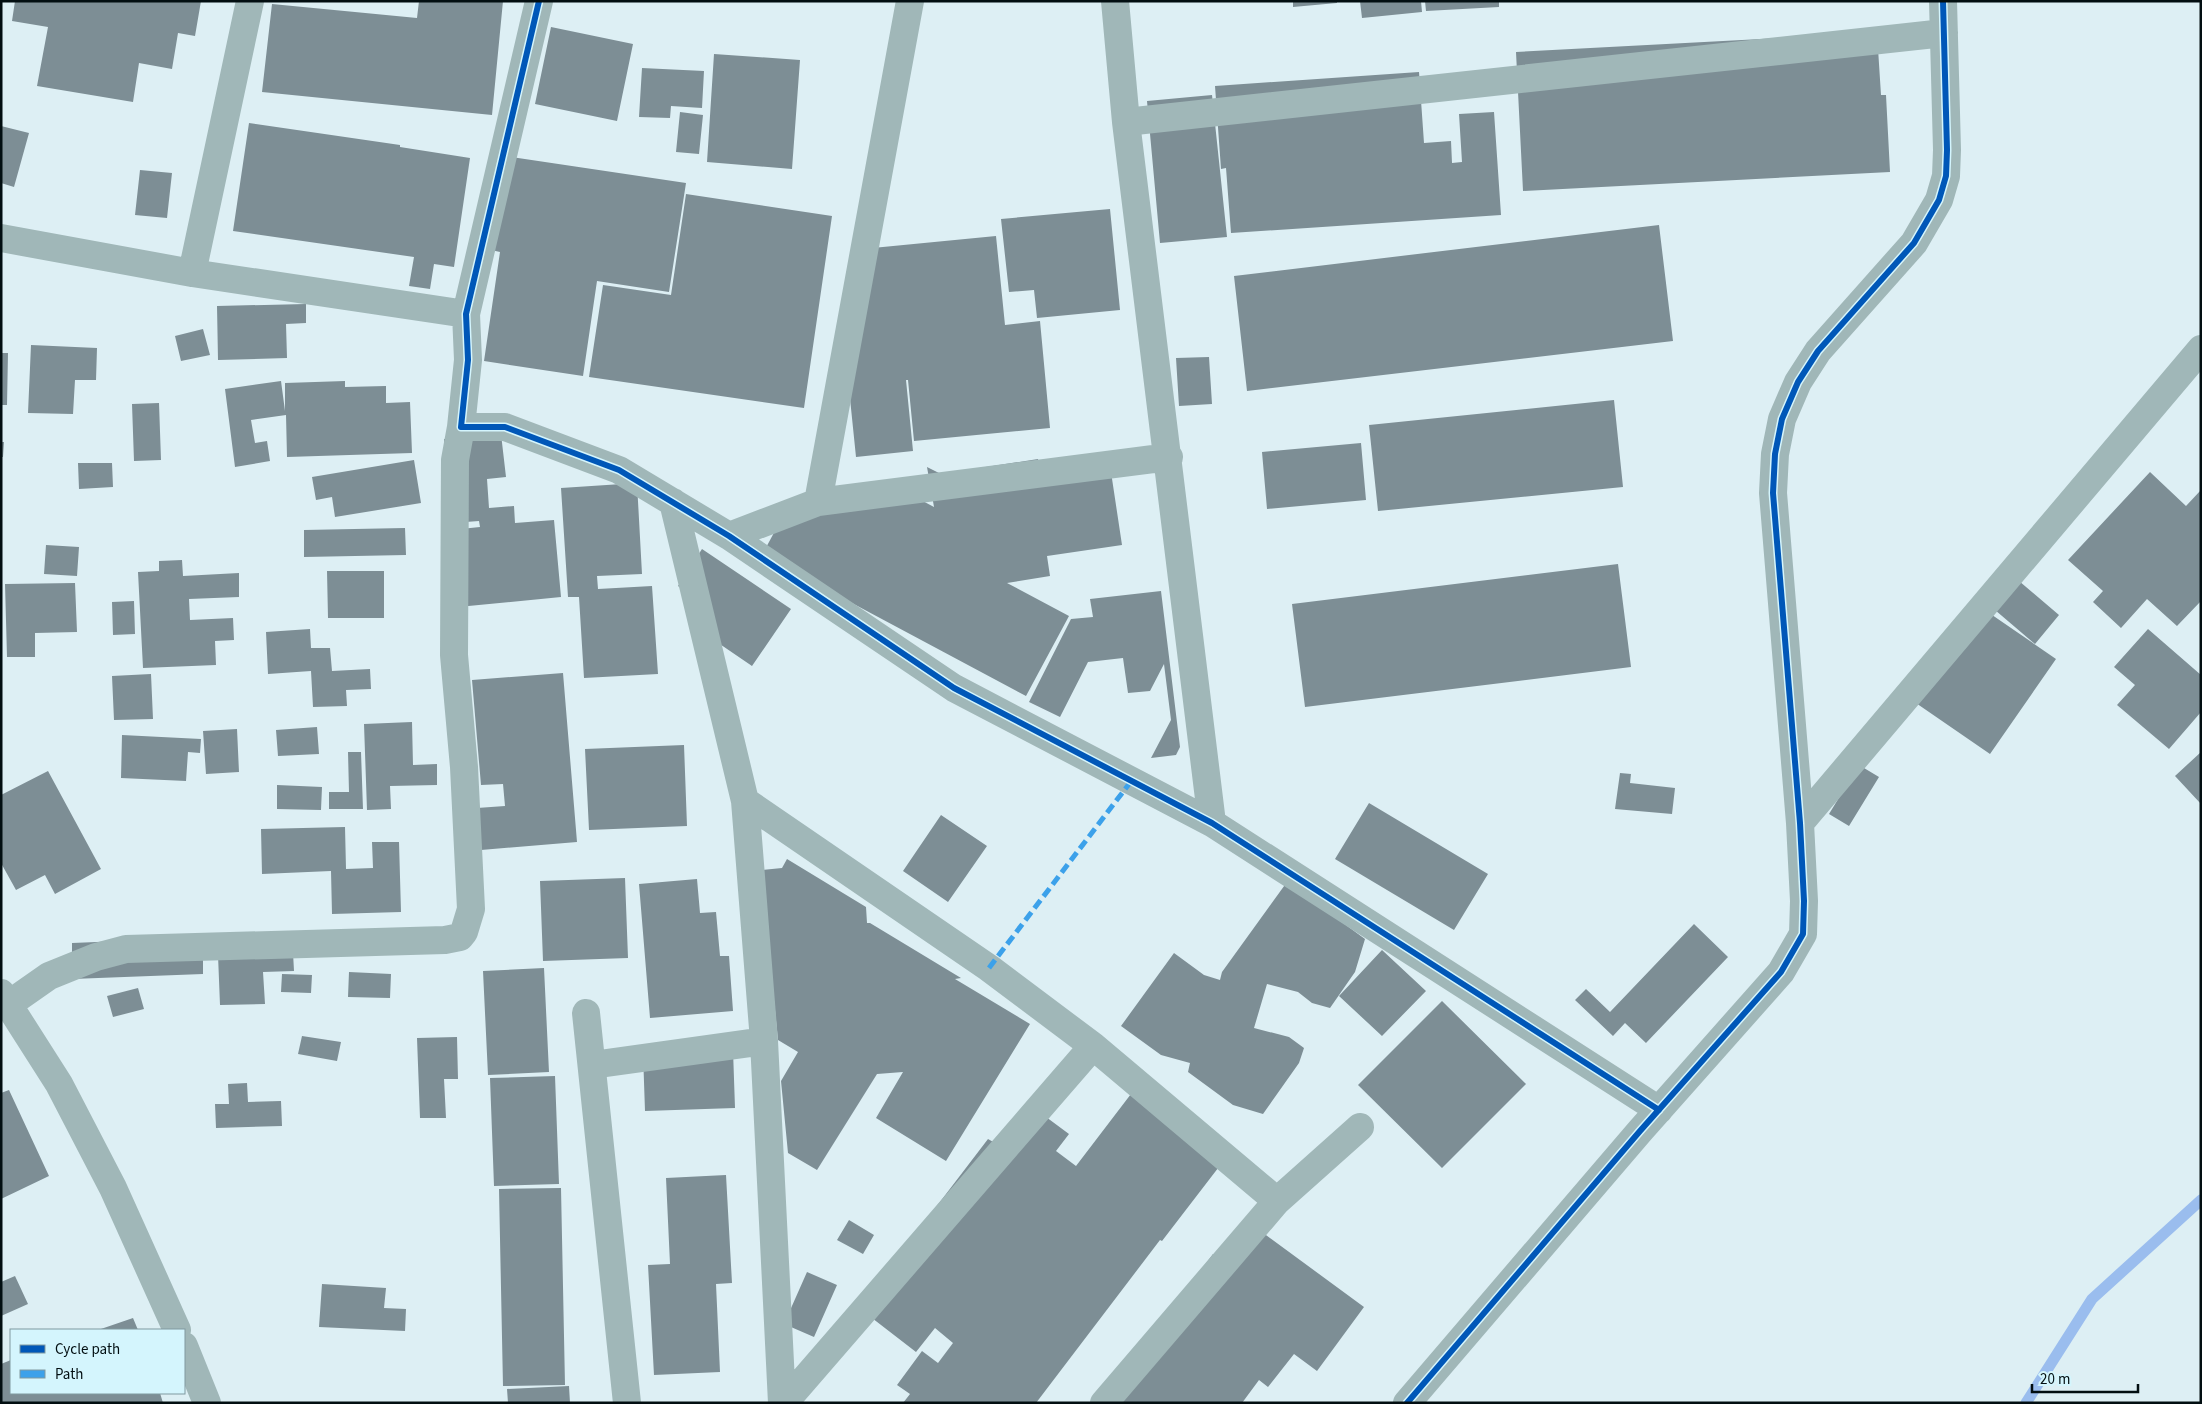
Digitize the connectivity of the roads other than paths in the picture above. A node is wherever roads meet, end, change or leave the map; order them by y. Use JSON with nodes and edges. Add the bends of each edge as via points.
{"nodes":[{"id":1,"x":250,"y":1,"type":"edge"},
{"id":2,"x":539,"y":1,"type":"edge"},
{"id":3,"x":910,"y":1,"type":"edge"},
{"id":4,"x":1115,"y":1,"type":"edge"},
{"id":5,"x":1943,"y":1,"type":"edge"},
{"id":6,"x":1944,"y":33,"type":"junction"},
{"id":7,"x":1126,"y":122,"type":"junction"},
{"id":8,"x":1,"y":238,"type":"edge"},
{"id":9,"x":192,"y":273,"type":"junction"},
{"id":10,"x":466,"y":314,"type":"junction"},
{"id":11,"x":2201,"y":349,"type":"edge"},
{"id":12,"x":461,"y":427,"type":"junction"},
{"id":13,"x":1169,"y":457,"type":"junction"},
{"id":14,"x":673,"y":502,"type":"junction"},
{"id":15,"x":818,"y":502,"type":"junction"},
{"id":16,"x":729,"y":536,"type":"junction"},
{"id":17,"x":745,"y":801,"type":"junction"},
{"id":18,"x":1212,"y":823,"type":"junction"},
{"id":19,"x":1800,"y":823,"type":"junction"},
{"id":20,"x":5,"y":999,"type":"edge"},
{"id":21,"x":586,"y":1013,"type":"dead end"},
{"id":22,"x":764,"y":1041,"type":"junction"},
{"id":23,"x":1093,"y":1046,"type":"junction"},
{"id":24,"x":592,"y":1065,"type":"junction"},
{"id":25,"x":1659,"y":1110,"type":"junction"},
{"id":26,"x":1360,"y":1127,"type":"dead end"},
{"id":27,"x":1277,"y":1201,"type":"junction"},
{"id":28,"x":176,"y":1329,"type":"edge"},
{"id":29,"x":185,"y":1348,"type":"edge"},
{"id":30,"x":207,"y":1403,"type":"edge"},
{"id":31,"x":627,"y":1403,"type":"edge"},
{"id":32,"x":783,"y":1403,"type":"edge"},
{"id":33,"x":1104,"y":1403,"type":"edge"},
{"id":34,"x":1407,"y":1403,"type":"edge"}],
"edges":[{"from":1,"to":9,"type":"street"},
{"from":2,"to":10,"type":"street"},
{"from":3,"to":15,"type":"street"},
{"from":4,"to":7,"type":"street"},
{"from":5,"to":6,"type":"street"},
{"from":6,"to":7,"type":"street"},
{"from":6,"to":19,"type":"street","via":[[1946,176],[1939,200],[1914,243],[1818,351],[1798,382],[1782,419],[1775,454],[1773,493]]},
{"from":7,"to":13,"type":"street"},
{"from":8,"to":9,"type":"street"},
{"from":9,"to":10,"type":"street"},
{"from":10,"to":12,"type":"street","via":[[468,360]]},
{"from":11,"to":19,"type":"street"},
{"from":12,"to":14,"type":"street","via":[[505,427],[619,470]]},
{"from":12,"to":20,"type":"street","via":[[455,460],[454,655],[471,888],[471,909],[464,932],[460,937],[445,940],[126,949],[96,957],[50,976]]},
{"from":13,"to":15,"type":"street"},
{"from":13,"to":18,"type":"street"},
{"from":14,"to":16,"type":"street"},
{"from":14,"to":17,"type":"street"},
{"from":15,"to":16,"type":"street"},
{"from":16,"to":18,"type":"street","via":[[954,688]]},
{"from":17,"to":22,"type":"street"},
{"from":17,"to":23,"type":"street","via":[[989,968]]},
{"from":18,"to":25,"type":"street"},
{"from":19,"to":25,"type":"street","via":[[1803,934],[1780,972]]},
{"from":20,"to":28,"type":"street","via":[[59,1084],[95,1153]]},
{"from":21,"to":24,"type":"street"},
{"from":22,"to":24,"type":"street"},
{"from":22,"to":32,"type":"street"},
{"from":23,"to":27,"type":"street"},
{"from":23,"to":32,"type":"street"},
{"from":24,"to":31,"type":"street"},
{"from":25,"to":34,"type":"street"},
{"from":26,"to":27,"type":"street"},
{"from":27,"to":33,"type":"street"},
{"from":29,"to":30,"type":"street"}]}
